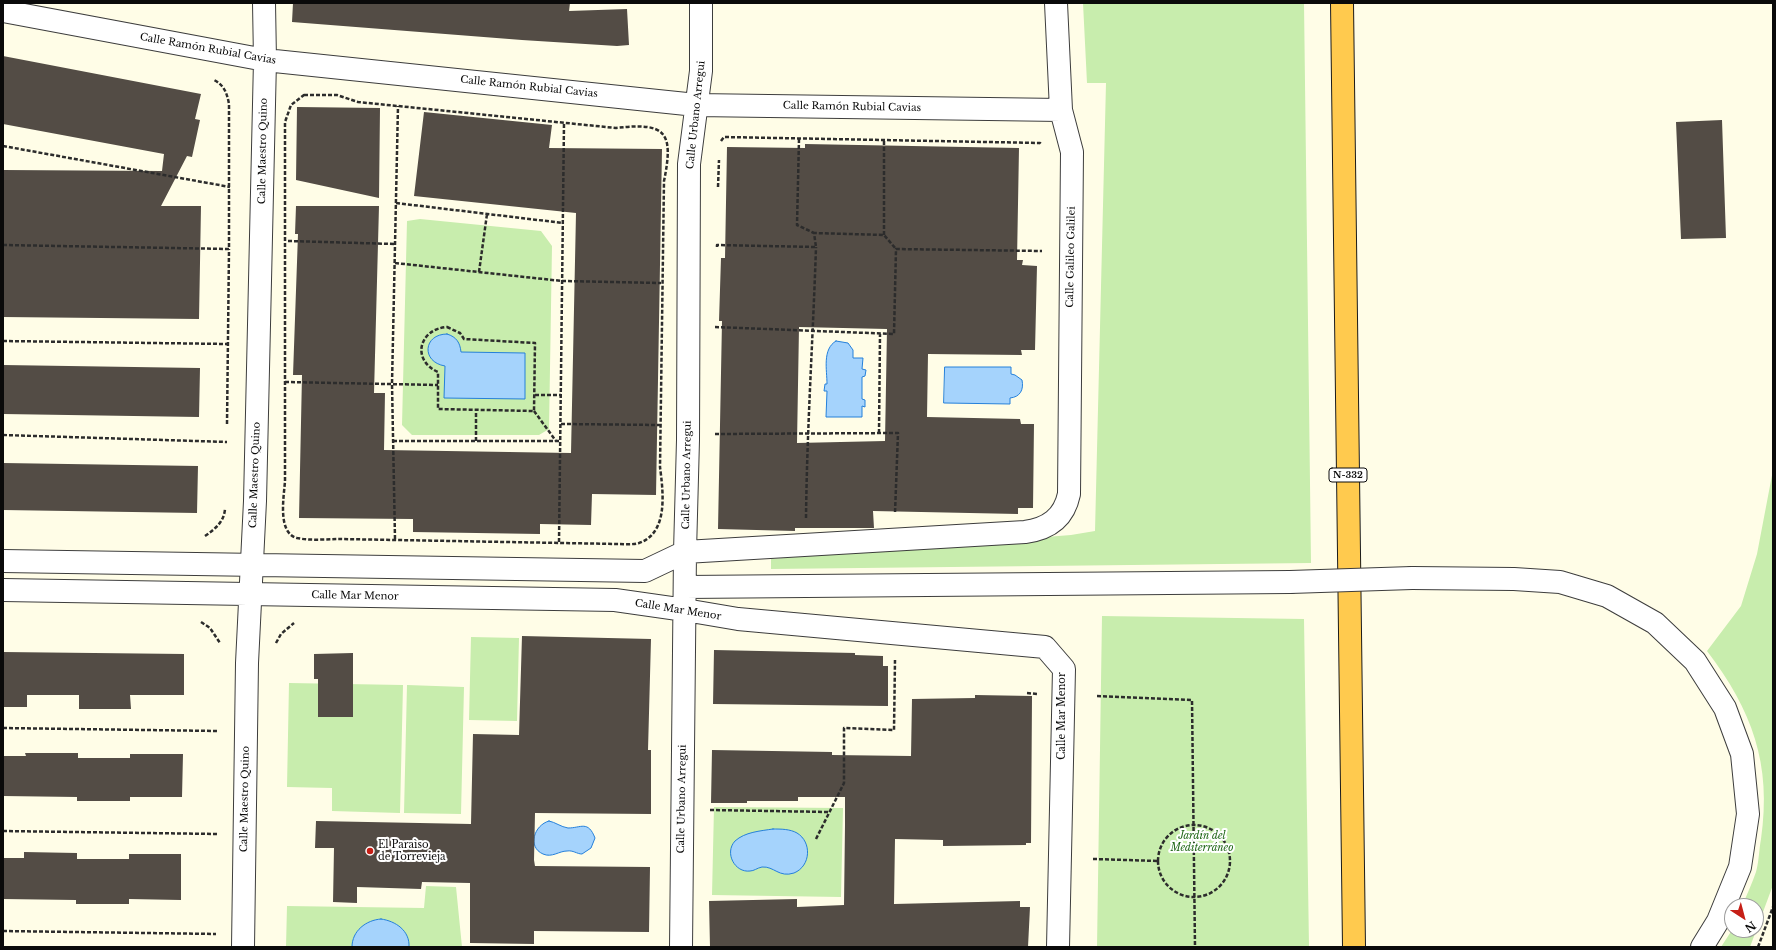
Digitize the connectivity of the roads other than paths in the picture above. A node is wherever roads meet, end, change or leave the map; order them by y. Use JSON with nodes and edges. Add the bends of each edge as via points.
{"nodes":[{"id":1,"x":264,"y":3,"type":"edge"},
{"id":2,"x":701,"y":3,"type":"edge"},
{"id":3,"x":1056,"y":3,"type":"edge"},
{"id":4,"x":1342,"y":3,"type":"edge"},
{"id":5,"x":3,"y":11,"type":"edge"},
{"id":6,"x":265,"y":60,"type":"junction"},
{"id":7,"x":696,"y":104,"type":"junction"},
{"id":8,"x":1061,"y":110,"type":"junction"},
{"id":9,"x":685,"y":552,"type":"junction"},
{"id":10,"x":3,"y":561,"type":"edge"},
{"id":11,"x":252,"y":565,"type":"junction"},
{"id":12,"x":685,"y":587,"type":"junction"},
{"id":13,"x":3,"y":590,"type":"edge"},
{"id":14,"x":250,"y":594,"type":"junction"},
{"id":15,"x":685,"y":610,"type":"junction"},
{"id":16,"x":243,"y":947,"type":"edge"},
{"id":17,"x":681,"y":947,"type":"edge"},
{"id":18,"x":1058,"y":947,"type":"edge"},
{"id":19,"x":1354,"y":947,"type":"edge"},
{"id":20,"x":1702,"y":947,"type":"edge"}],
"edges":[{"from":1,"to":6,"type":"street","name":"Calle Maestro Quino"},
{"from":2,"to":7,"type":"street","name":"Calle Urbano Arregui","via":[[702,71]]},
{"from":3,"to":8,"type":"street","name":"Calle Galileo Galilei"},
{"from":4,"to":19,"type":"highway","number":"N-332"},
{"from":5,"to":6,"type":"street","name":"Calle Ramón Rubial Cavias"},
{"from":6,"to":7,"type":"street","name":"Calle Ramón Rubial Cavias"},
{"from":6,"to":11,"type":"street","name":"Calle Maestro Quino","via":[[256,501]]},
{"from":7,"to":8,"type":"street","name":"Calle Ramón Rubial Cavias"},
{"from":7,"to":9,"type":"street","name":"Calle Urbano Arregui","via":[[689,164]]},
{"from":8,"to":9,"type":"street","name":"Calle Galileo Galilei","via":[[1072,152],[1069,494],[1064,511],[1052,523],[1034,531]]},
{"from":9,"to":11,"type":"street","via":[[645,571]]},
{"from":9,"to":12,"type":"street","name":"Calle Urbano Arregui"},
{"from":10,"to":11,"type":"street"},
{"from":11,"to":14,"type":"street","name":"Calle Maestro Quino"},
{"from":12,"to":15,"type":"street","name":"Calle Urbano Arregui"},
{"from":12,"to":20,"type":"street","bridge":true,"via":[[1290,582],[1412,578],[1560,582],[1607,596],[1655,624],[1695,661],[1725,708],[1742,754],[1748,814],[1740,867],[1718,921]]},
{"from":13,"to":14,"type":"street","name":"Calle Mar Menor"},
{"from":14,"to":15,"type":"street","name":"Calle Mar Menor","via":[[615,600]]},
{"from":14,"to":16,"type":"street","name":"Calle Maestro Quino"},
{"from":15,"to":17,"type":"street","name":"Calle Urbano Arregui"},
{"from":15,"to":18,"type":"street","name":"Calle Mar Menor","via":[[738,619],[1045,647],[1064,669]]}]}
